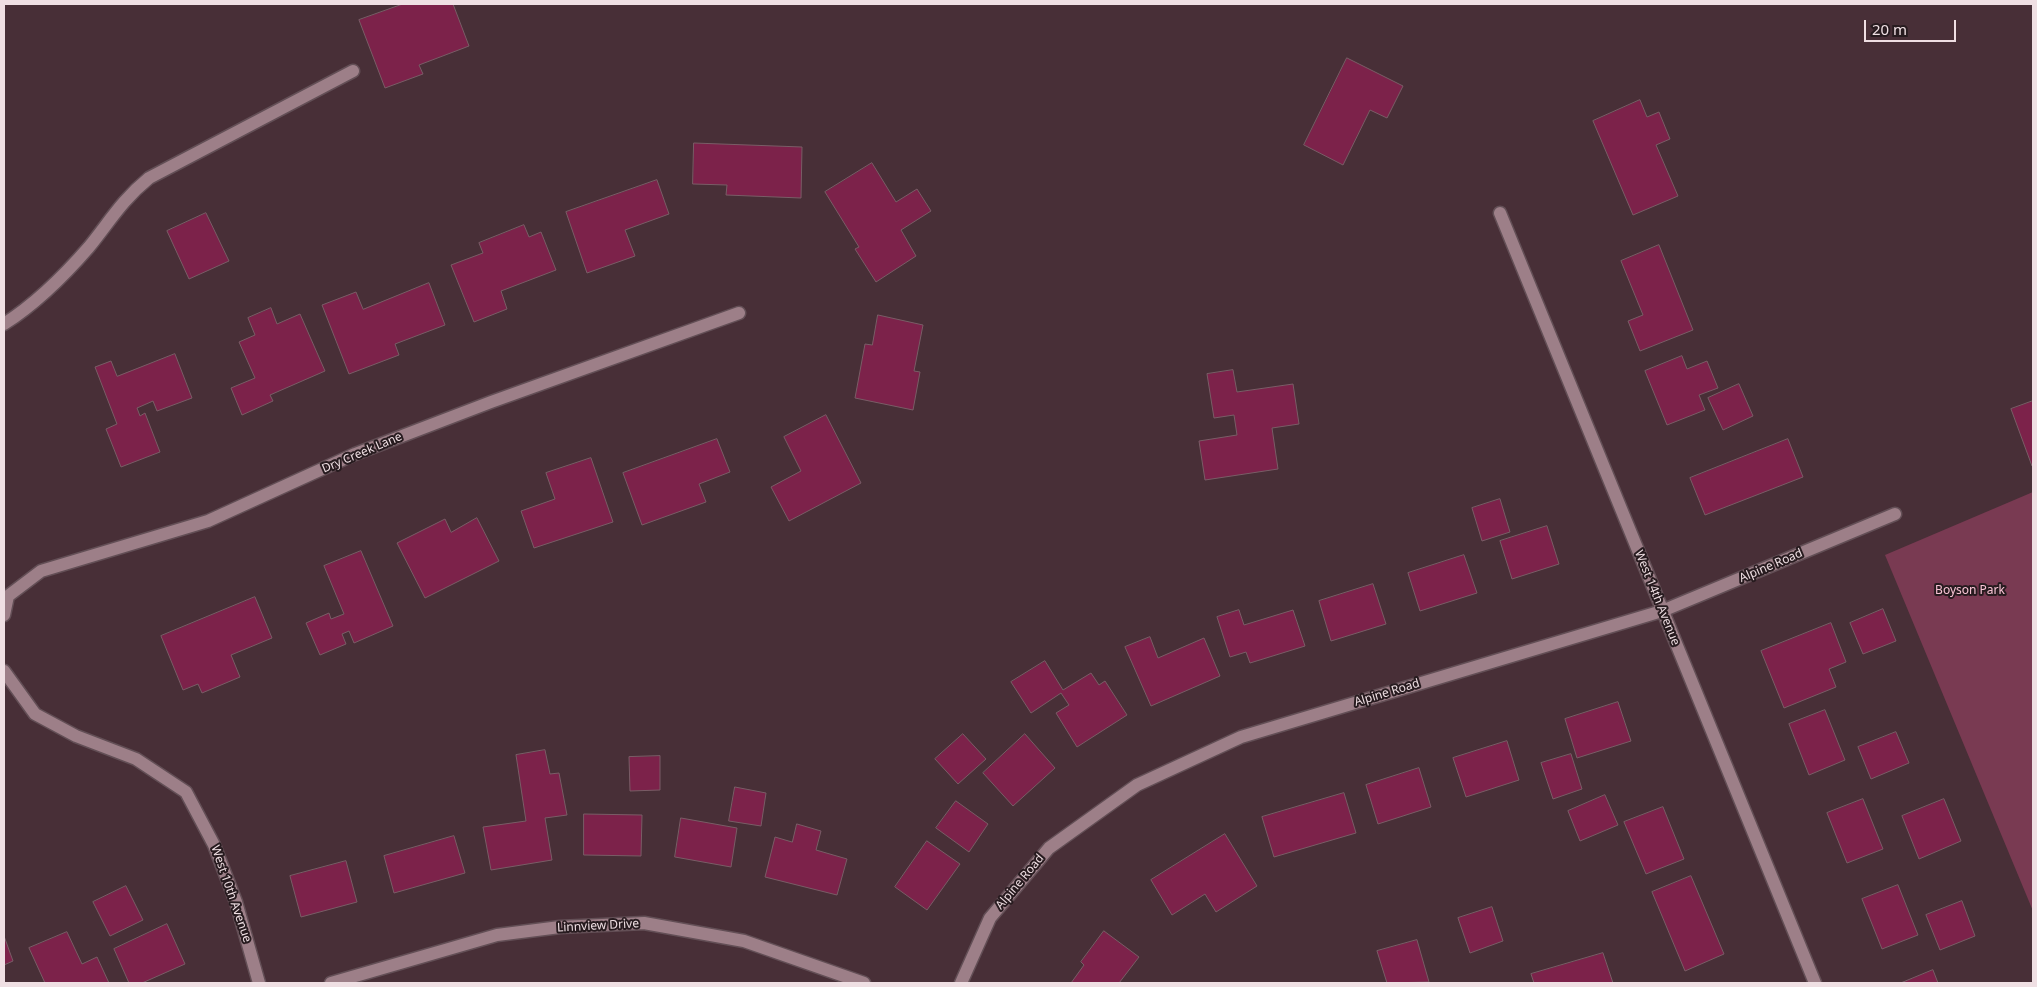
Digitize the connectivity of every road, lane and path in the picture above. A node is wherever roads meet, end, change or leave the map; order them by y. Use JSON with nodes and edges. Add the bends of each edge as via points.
{"nodes":[{"id":1,"x":353,"y":71,"type":"dead end"},
{"id":2,"x":1500,"y":213,"type":"dead end"},
{"id":3,"x":739,"y":313,"type":"dead end"},
{"id":4,"x":4,"y":324,"type":"edge"},
{"id":5,"x":1895,"y":514,"type":"dead end"},
{"id":6,"x":1662,"y":611,"type":"junction"},
{"id":7,"x":4,"y":615,"type":"edge"},
{"id":8,"x":4,"y":672,"type":"edge"},
{"id":9,"x":260,"y":983,"type":"edge"},
{"id":10,"x":331,"y":983,"type":"edge"},
{"id":11,"x":864,"y":983,"type":"edge"},
{"id":12,"x":961,"y":983,"type":"edge"},
{"id":13,"x":1814,"y":983,"type":"edge"}],
"edges":[{"from":1,"to":4,"type":"street","via":[[149,178],[127,196],[55,286]]},
{"from":2,"to":6,"type":"street","name":"West 14th Avenue"},
{"from":3,"to":7,"type":"street","name":"Dry Creek Lane","via":[[356,454],[208,521],[41,571],[8,596]]},
{"from":5,"to":6,"type":"street","name":"Alpine Road"},
{"from":6,"to":12,"type":"street","name":"Alpine Road","via":[[1242,737],[1137,785],[1048,848],[990,918]]},
{"from":6,"to":13,"type":"street","name":"West 14th Avenue"},
{"from":8,"to":9,"type":"street","name":"West 10th Avenue","via":[[35,714],[76,736],[136,759],[186,792],[214,845],[236,902]]},
{"from":10,"to":11,"type":"street","name":"Linnview Drive","via":[[497,935],[560,927],[644,923],[744,940]]}]}
